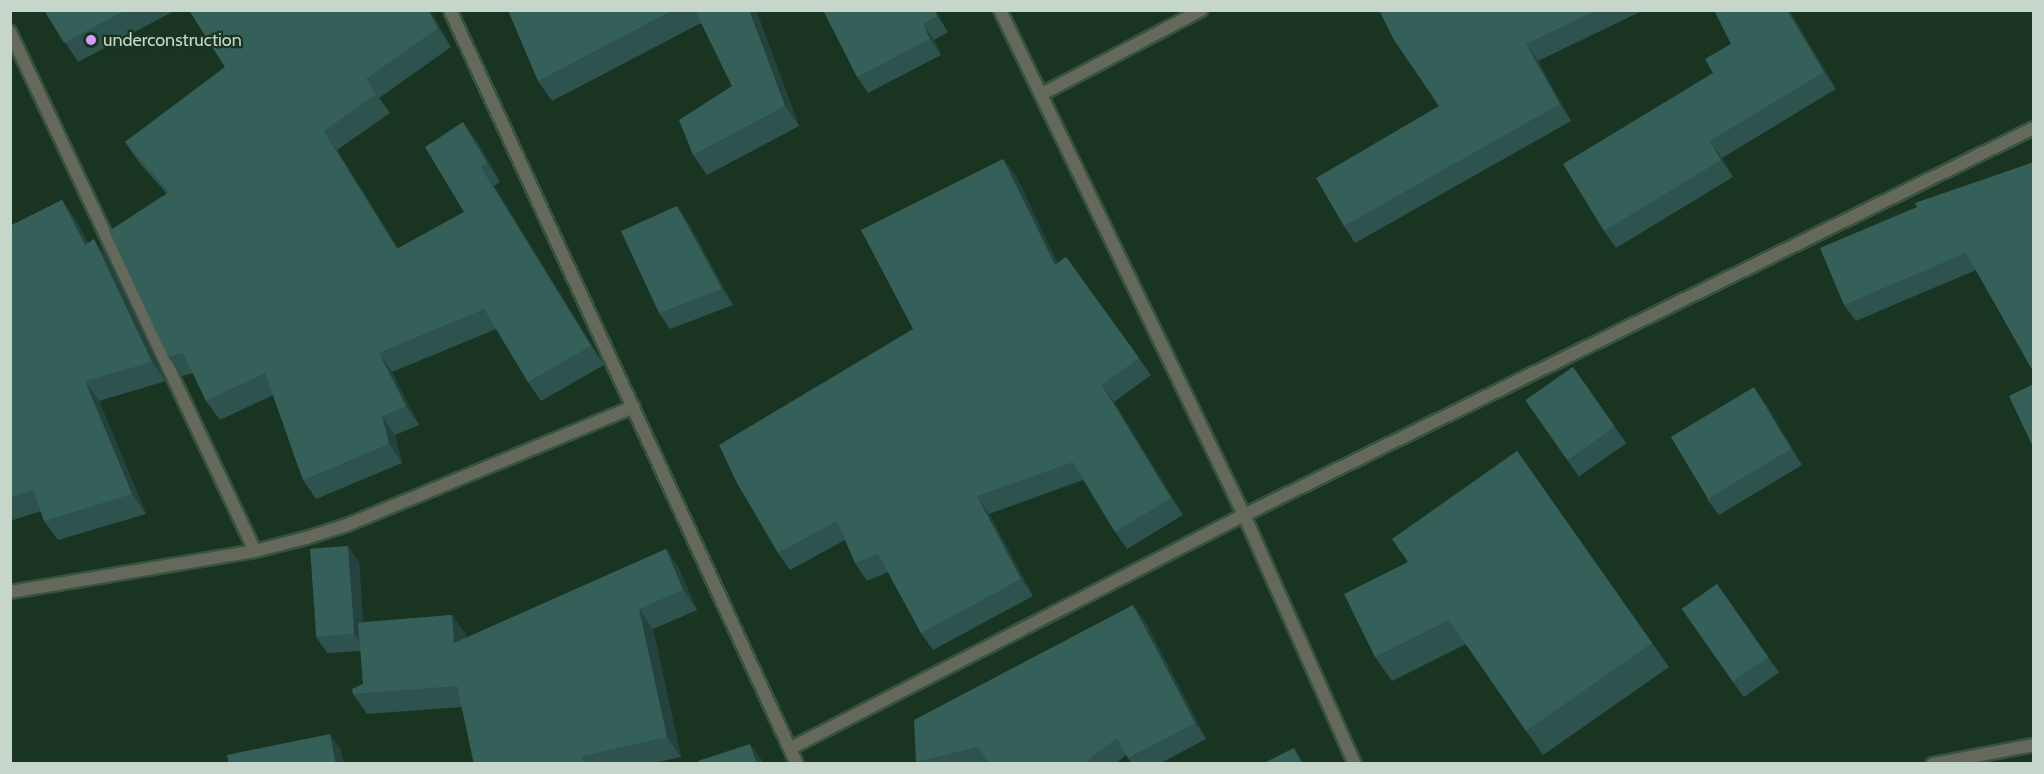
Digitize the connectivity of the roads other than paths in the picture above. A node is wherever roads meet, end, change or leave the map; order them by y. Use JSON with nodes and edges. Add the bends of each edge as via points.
{"nodes":[{"id":1,"x":450,"y":10,"type":"edge"},
{"id":2,"x":1000,"y":10,"type":"edge"},
{"id":3,"x":1202,"y":10,"type":"edge"},
{"id":4,"x":10,"y":32,"type":"edge"},
{"id":5,"x":1042,"y":94,"type":"junction"},
{"id":6,"x":2034,"y":128,"type":"edge"},
{"id":7,"x":634,"y":407,"type":"junction"},
{"id":8,"x":1244,"y":515,"type":"junction"},
{"id":9,"x":255,"y":550,"type":"junction"},
{"id":10,"x":10,"y":592,"type":"edge"},
{"id":11,"x":2034,"y":745,"type":"edge"},
{"id":12,"x":791,"y":748,"type":"junction"},
{"id":13,"x":797,"y":764,"type":"edge"},
{"id":14,"x":1355,"y":764,"type":"edge"},
{"id":15,"x":1933,"y":764,"type":"edge"}],
"edges":[{"from":1,"to":7,"type":"street"},
{"from":2,"to":5,"type":"street"},
{"from":3,"to":5,"type":"street"},
{"from":4,"to":9,"type":"street"},
{"from":5,"to":8,"type":"street"},
{"from":6,"to":8,"type":"street"},
{"from":7,"to":9,"type":"street","via":[[347,525]]},
{"from":7,"to":12,"type":"street"},
{"from":8,"to":12,"type":"street"},
{"from":8,"to":14,"type":"street"},
{"from":9,"to":10,"type":"street"},
{"from":11,"to":15,"type":"street"},
{"from":12,"to":13,"type":"street"}]}
